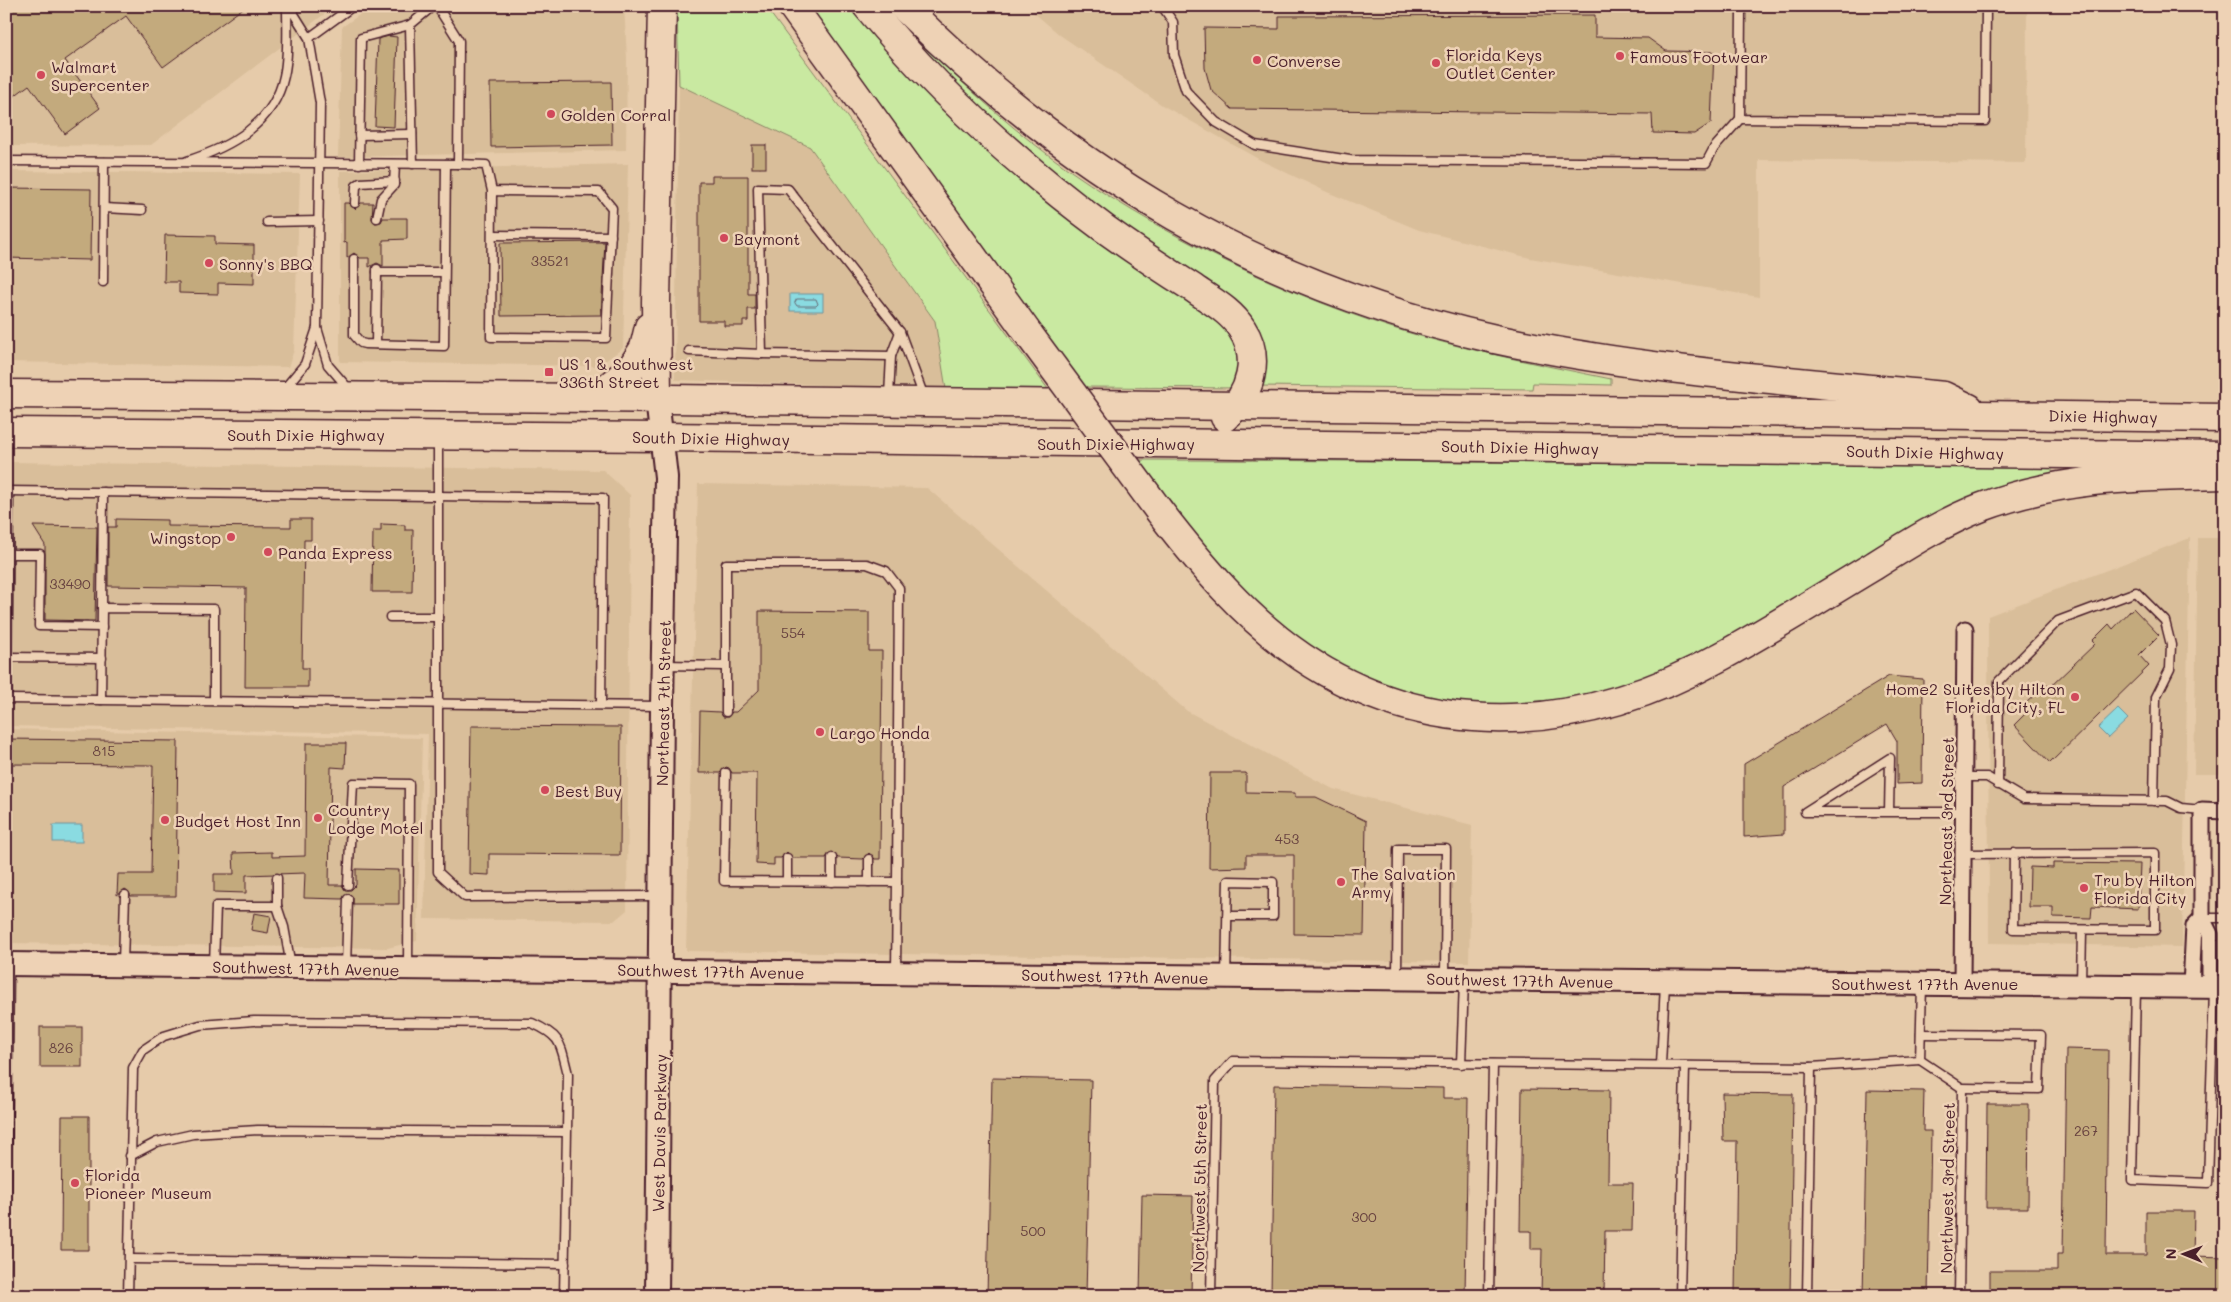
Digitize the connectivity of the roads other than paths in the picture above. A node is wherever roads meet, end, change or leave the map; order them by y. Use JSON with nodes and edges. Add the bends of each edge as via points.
{"nodes":[{"id":1,"x":288,"y":6,"type":"edge"},
{"id":2,"x":353,"y":6,"type":"edge"},
{"id":3,"x":433,"y":6,"type":"edge"},
{"id":4,"x":437,"y":6,"type":"edge"},
{"id":5,"x":662,"y":6,"type":"edge"},
{"id":6,"x":792,"y":6,"type":"edge"},
{"id":7,"x":867,"y":6,"type":"edge"},
{"id":8,"x":903,"y":6,"type":"edge"},
{"id":9,"x":1162,"y":6,"type":"edge"},
{"id":10,"x":1736,"y":6,"type":"edge"},
{"id":11,"x":1986,"y":6,"type":"edge"},
{"id":12,"x":410,"y":25,"type":"junction"},
{"id":13,"x":309,"y":38,"type":"junction"},
{"id":14,"x":1740,"y":119,"type":"junction"},
{"id":15,"x":412,"y":134,"type":"junction"},
{"id":16,"x":360,"y":135,"type":"junction"},
{"id":17,"x":6,"y":161,"type":"edge"},
{"id":18,"x":104,"y":162,"type":"junction"},
{"id":19,"x":181,"y":163,"type":"junction"},
{"id":20,"x":320,"y":164,"type":"junction"},
{"id":21,"x":359,"y":164,"type":"junction"},
{"id":22,"x":394,"y":164,"type":"junction"},
{"id":23,"x":413,"y":164,"type":"junction"},
{"id":24,"x":446,"y":164,"type":"junction"},
{"id":25,"x":458,"y":164,"type":"junction"},
{"id":26,"x":394,"y":181,"type":"junction"},
{"id":27,"x":492,"y":191,"type":"junction"},
{"id":28,"x":355,"y":203,"type":"dead end"},
{"id":29,"x":104,"y":208,"type":"junction"},
{"id":30,"x":142,"y":210,"type":"dead end"},
{"id":31,"x":377,"y":218,"type":"dead end"},
{"id":32,"x":319,"y":221,"type":"junction"},
{"id":33,"x":267,"y":222,"type":"dead end"},
{"id":34,"x":493,"y":235,"type":"junction"},
{"id":35,"x":611,"y":236,"type":"junction"},
{"id":36,"x":354,"y":258,"type":"dead end"},
{"id":37,"x":444,"y":272,"type":"junction"},
{"id":38,"x":102,"y":282,"type":"dead end"},
{"id":39,"x":656,"y":302,"type":"junction"},
{"id":40,"x":318,"y":328,"type":"junction"},
{"id":41,"x":900,"y":332,"type":"junction"},
{"id":42,"x":376,"y":344,"type":"junction"},
{"id":43,"x":690,"y":351,"type":"dead end"},
{"id":44,"x":762,"y":354,"type":"junction"},
{"id":45,"x":891,"y":356,"type":"junction"},
{"id":46,"x":6,"y":394,"type":"edge"},
{"id":47,"x":276,"y":397,"type":"junction"},
{"id":48,"x":361,"y":398,"type":"junction"},
{"id":49,"x":594,"y":398,"type":"junction"},
{"id":50,"x":657,"y":399,"type":"junction"},
{"id":51,"x":889,"y":402,"type":"junction"},
{"id":52,"x":926,"y":402,"type":"junction"},
{"id":53,"x":1237,"y":406,"type":"junction"},
{"id":54,"x":1981,"y":415,"type":"junction"},
{"id":55,"x":2225,"y":418,"type":"edge"},
{"id":56,"x":6,"y":432,"type":"edge"},
{"id":57,"x":438,"y":435,"type":"junction"},
{"id":58,"x":661,"y":437,"type":"junction"},
{"id":59,"x":1144,"y":442,"type":"junction"},
{"id":60,"x":2225,"y":456,"type":"edge"},
{"id":61,"x":2225,"y":475,"type":"edge"},
{"id":62,"x":8,"y":491,"type":"edge"},
{"id":63,"x":103,"y":492,"type":"junction"},
{"id":64,"x":438,"y":496,"type":"junction"},
{"id":65,"x":9,"y":554,"type":"junction"},
{"id":66,"x":102,"y":608,"type":"junction"},
{"id":67,"x":7,"y":617,"type":"edge"},
{"id":68,"x":390,"y":617,"type":"dead end"},
{"id":69,"x":438,"y":617,"type":"junction"},
{"id":70,"x":102,"y":627,"type":"junction"},
{"id":71,"x":1965,"y":629,"type":"dead end"},
{"id":72,"x":7,"y":657,"type":"edge"},
{"id":73,"x":102,"y":658,"type":"junction"},
{"id":74,"x":664,"y":665,"type":"junction"},
{"id":75,"x":726,"y":666,"type":"junction"},
{"id":76,"x":6,"y":699,"type":"edge"},
{"id":77,"x":101,"y":700,"type":"junction"},
{"id":78,"x":214,"y":701,"type":"junction"},
{"id":79,"x":437,"y":703,"type":"junction"},
{"id":80,"x":601,"y":705,"type":"junction"},
{"id":81,"x":662,"y":706,"type":"junction"},
{"id":82,"x":726,"y":712,"type":"dead end"},
{"id":83,"x":726,"y":773,"type":"dead end"},
{"id":84,"x":1964,"y":777,"type":"junction"},
{"id":85,"x":1998,"y":785,"type":"junction"},
{"id":86,"x":2154,"y":801,"type":"junction"},
{"id":87,"x":2202,"y":810,"type":"junction"},
{"id":88,"x":2225,"y":810,"type":"edge"},
{"id":89,"x":1889,"y":812,"type":"junction"},
{"id":90,"x":1964,"y":812,"type":"junction"},
{"id":91,"x":2014,"y":853,"type":"junction"},
{"id":92,"x":1963,"y":854,"type":"junction"},
{"id":93,"x":787,"y":858,"type":"dead end"},
{"id":94,"x":832,"y":858,"type":"dead end"},
{"id":95,"x":869,"y":859,"type":"dead end"},
{"id":96,"x":277,"y":878,"type":"dead end"},
{"id":97,"x":787,"y":881,"type":"junction"},
{"id":98,"x":832,"y":882,"type":"junction"},
{"id":99,"x":870,"y":882,"type":"junction"},
{"id":100,"x":897,"y":882,"type":"junction"},
{"id":101,"x":348,"y":885,"type":"dead end"},
{"id":102,"x":125,"y":895,"type":"dead end"},
{"id":103,"x":660,"y":896,"type":"junction"},
{"id":104,"x":348,"y":899,"type":"dead end"},
{"id":105,"x":277,"y":906,"type":"junction"},
{"id":106,"x":1227,"y":916,"type":"junction"},
{"id":107,"x":2202,"y":918,"type":"junction"},
{"id":108,"x":2225,"y":918,"type":"edge"},
{"id":109,"x":2082,"y":930,"type":"junction"},
{"id":110,"x":8,"y":964,"type":"edge"},
{"id":111,"x":123,"y":965,"type":"junction"},
{"id":112,"x":214,"y":967,"type":"junction"},
{"id":113,"x":291,"y":968,"type":"junction"},
{"id":114,"x":346,"y":968,"type":"junction"},
{"id":115,"x":408,"y":968,"type":"junction"},
{"id":116,"x":660,"y":970,"type":"junction"},
{"id":117,"x":896,"y":973,"type":"junction"},
{"id":118,"x":1226,"y":977,"type":"junction"},
{"id":119,"x":1397,"y":979,"type":"junction"},
{"id":120,"x":1454,"y":979,"type":"junction"},
{"id":121,"x":1665,"y":981,"type":"junction"},
{"id":122,"x":1962,"y":982,"type":"junction"},
{"id":123,"x":1922,"y":983,"type":"junction"},
{"id":124,"x":2080,"y":985,"type":"junction"},
{"id":125,"x":2136,"y":986,"type":"junction"},
{"id":126,"x":2210,"y":986,"type":"edge"},
{"id":127,"x":1921,"y":1034,"type":"junction"},
{"id":128,"x":1920,"y":1060,"type":"junction"},
{"id":129,"x":1461,"y":1064,"type":"junction"},
{"id":130,"x":1493,"y":1064,"type":"junction"},
{"id":131,"x":1661,"y":1066,"type":"junction"},
{"id":132,"x":1685,"y":1066,"type":"junction"},
{"id":133,"x":1811,"y":1067,"type":"junction"},
{"id":134,"x":1962,"y":1088,"type":"junction"},
{"id":135,"x":566,"y":1132,"type":"junction"},
{"id":136,"x":130,"y":1156,"type":"junction"},
{"id":137,"x":130,"y":1259,"type":"junction"},
{"id":138,"x":565,"y":1264,"type":"junction"},
{"id":139,"x":6,"y":1271,"type":"edge"},
{"id":140,"x":128,"y":1296,"type":"edge"},
{"id":141,"x":564,"y":1296,"type":"edge"},
{"id":142,"x":656,"y":1296,"type":"edge"},
{"id":143,"x":1211,"y":1296,"type":"edge"},
{"id":144,"x":1489,"y":1296,"type":"edge"},
{"id":145,"x":1680,"y":1296,"type":"edge"},
{"id":146,"x":1807,"y":1296,"type":"edge"},
{"id":147,"x":1959,"y":1296,"type":"edge"}],
"edges":[{"from":1,"to":13,"type":"lane"},
{"from":1,"to":19,"type":"lane","via":[[284,77],[270,109],[240,138],[209,154]]},
{"from":2,"to":13,"type":"lane"},
{"from":3,"to":12,"type":"lane"},
{"from":4,"to":25,"type":"lane","via":[[459,41]]},
{"from":5,"to":39,"type":"highway"},
{"from":6,"to":61,"type":"highway","bridge":true,"via":[[1030,336],[1200,562],[1240,605],[1300,656],[1344,683],[1383,698],[1428,711],[1474,718],[1526,719],[1595,708],[1668,683],[1720,658],[1936,529],[2004,499],[2089,480]]},
{"from":7,"to":53,"type":"highway","via":[[941,88],[1022,164],[1106,229],[1234,318],[1247,338],[1252,360],[1248,384]]},
{"from":8,"to":54,"type":"highway","via":[[998,94],[1102,173],[1217,239],[1337,292],[1430,322],[1559,352],[1720,374],[1944,396]]},
{"from":9,"to":14,"type":"lane","via":[[1173,22],[1174,55],[1186,91],[1216,122],[1255,146],[1350,160],[1706,163],[1714,148]]},
{"from":10,"to":14,"type":"lane","via":[[1741,12]]},
{"from":11,"to":14,"type":"lane","via":[[1985,120]]},
{"from":12,"to":15,"type":"lane"},
{"from":12,"to":16,"type":"lane","via":[[361,38]]},
{"from":13,"to":20,"type":"lane","via":[[320,103]]},
{"from":15,"to":16,"type":"lane"},
{"from":15,"to":23,"type":"lane"},
{"from":16,"to":21,"type":"lane"},
{"from":17,"to":18,"type":"lane"},
{"from":18,"to":19,"type":"lane"},
{"from":18,"to":29,"type":"lane"},
{"from":19,"to":20,"type":"lane"},
{"from":20,"to":21,"type":"lane"},
{"from":20,"to":32,"type":"lane"},
{"from":21,"to":22,"type":"lane"},
{"from":22,"to":23,"type":"lane"},
{"from":22,"to":26,"type":"lane"},
{"from":23,"to":24,"type":"lane"},
{"from":24,"to":25,"type":"lane"},
{"from":24,"to":37,"type":"lane"},
{"from":25,"to":27,"type":"lane","via":[[486,165]]},
{"from":26,"to":28,"type":"lane","via":[[360,183],[356,186]]},
{"from":26,"to":31,"type":"lane","via":[[381,199]]},
{"from":27,"to":34,"type":"lane"},
{"from":27,"to":35,"type":"lane","via":[[599,192],[612,208]]},
{"from":29,"to":30,"type":"lane"},
{"from":29,"to":38,"type":"lane"},
{"from":32,"to":33,"type":"lane"},
{"from":32,"to":40,"type":"lane"},
{"from":34,"to":35,"type":"lane"},
{"from":34,"to":35,"type":"lane","via":[[491,337],[606,338]]},
{"from":36,"to":42,"type":"lane","via":[[354,335],[361,343]]},
{"from":37,"to":42,"type":"lane","via":[[377,270]]},
{"from":37,"to":42,"type":"lane","via":[[444,346]]},
{"from":39,"to":49,"type":"highway","via":[[637,362],[623,377]]},
{"from":39,"to":50,"type":"highway"},
{"from":40,"to":47,"type":"lane","via":[[304,364]]},
{"from":40,"to":48,"type":"lane","via":[[328,365],[347,388]]},
{"from":41,"to":44,"type":"lane","via":[[788,189],[758,188]]},
{"from":41,"to":45,"type":"lane"},
{"from":41,"to":52,"type":"lane"},
{"from":43,"to":44,"type":"lane"},
{"from":44,"to":45,"type":"lane"},
{"from":45,"to":51,"type":"lane"},
{"from":46,"to":47,"type":"highway"},
{"from":47,"to":48,"type":"highway"},
{"from":48,"to":49,"type":"highway"},
{"from":49,"to":50,"type":"highway"},
{"from":50,"to":51,"type":"highway"},
{"from":50,"to":58,"type":"main road","name":"Northeast 7th Street"},
{"from":51,"to":52,"type":"highway"},
{"from":52,"to":53,"type":"highway"},
{"from":53,"to":54,"type":"highway"},
{"from":53,"to":59,"type":"highway","via":[[1216,424],[1204,429]]},
{"from":54,"to":55,"type":"highway","name":"Dixie Highway"},
{"from":56,"to":57,"type":"highway","name":"South Dixie Highway"},
{"from":57,"to":58,"type":"highway","name":"South Dixie Highway"},
{"from":57,"to":64,"type":"lane"},
{"from":58,"to":59,"type":"highway","name":"South Dixie Highway"},
{"from":58,"to":74,"type":"main road","name":"Northeast 7th Street","via":[[666,477]]},
{"from":59,"to":60,"type":"highway","name":"South Dixie Highway"},
{"from":62,"to":63,"type":"lane"},
{"from":62,"to":65,"type":"lane"},
{"from":63,"to":64,"type":"lane"},
{"from":63,"to":66,"type":"lane"},
{"from":64,"to":69,"type":"lane"},
{"from":64,"to":80,"type":"lane","via":[[603,498]]},
{"from":65,"to":67,"type":"lane"},
{"from":65,"to":70,"type":"lane","via":[[40,554],[38,626]]},
{"from":66,"to":70,"type":"lane"},
{"from":66,"to":78,"type":"lane","via":[[214,609]]},
{"from":67,"to":72,"type":"lane"},
{"from":68,"to":69,"type":"lane"},
{"from":69,"to":79,"type":"lane"},
{"from":70,"to":73,"type":"lane"},
{"from":71,"to":84,"type":"street","name":"Northeast 3rd Street"},
{"from":72,"to":73,"type":"lane"},
{"from":72,"to":76,"type":"lane"},
{"from":73,"to":77,"type":"lane"},
{"from":74,"to":75,"type":"lane"},
{"from":74,"to":81,"type":"main road","name":"Northeast 7th Street"},
{"from":75,"to":82,"type":"lane"},
{"from":75,"to":100,"type":"lane","via":[[726,564],[867,564],[886,571],[899,588]]},
{"from":76,"to":77,"type":"lane"},
{"from":77,"to":78,"type":"lane"},
{"from":78,"to":79,"type":"lane"},
{"from":79,"to":80,"type":"lane"},
{"from":79,"to":103,"type":"lane","via":[[438,872],[465,896]]},
{"from":80,"to":81,"type":"lane"},
{"from":81,"to":103,"type":"main road","name":"Northeast 7th Street"},
{"from":83,"to":97,"type":"lane","via":[[724,881]]},
{"from":84,"to":85,"type":"lane","via":[[1987,778]]},
{"from":84,"to":90,"type":"street","name":"Northeast 3rd Street"},
{"from":85,"to":86,"type":"lane","via":[[2024,799]]},
{"from":85,"to":86,"type":"lane","via":[[1999,681],[2058,621],[2136,592],[2164,621],[2171,645],[2170,670],[2156,697]]},
{"from":86,"to":87,"type":"lane"},
{"from":87,"to":88,"type":"street"},
{"from":87,"to":107,"type":"street"},
{"from":89,"to":89,"type":"lane","via":[[1833,812],[1805,812],[1890,758]]},
{"from":89,"to":90,"type":"lane"},
{"from":90,"to":92,"type":"street","name":"Northeast 3rd Street"},
{"from":91,"to":92,"type":"lane"},
{"from":91,"to":109,"type":"lane","via":[[2013,929]]},
{"from":91,"to":109,"type":"lane","via":[[2155,853],[2155,930]]},
{"from":92,"to":122,"type":"street","name":"Northeast 3rd Street"},
{"from":93,"to":97,"type":"lane"},
{"from":94,"to":98,"type":"lane"},
{"from":95,"to":99,"type":"lane"},
{"from":96,"to":105,"type":"lane"},
{"from":97,"to":98,"type":"lane"},
{"from":98,"to":99,"type":"lane"},
{"from":99,"to":100,"type":"lane"},
{"from":100,"to":117,"type":"lane"},
{"from":101,"to":115,"type":"lane","via":[[352,783],[409,784]]},
{"from":102,"to":111,"type":"lane"},
{"from":103,"to":116,"type":"main road","name":"Northeast 7th Street"},
{"from":104,"to":114,"type":"lane"},
{"from":105,"to":112,"type":"lane","via":[[216,906]]},
{"from":105,"to":113,"type":"lane"},
{"from":106,"to":106,"type":"lane","via":[[1228,881],[1273,882],[1273,916]]},
{"from":106,"to":118,"type":"lane"},
{"from":107,"to":108,"type":"lane"},
{"from":107,"to":126,"type":"street","via":[[2194,926]]},
{"from":109,"to":124,"type":"lane"},
{"from":110,"to":111,"type":"main road","name":"Southwest 177th Avenue"},
{"from":110,"to":139,"type":"lane"},
{"from":111,"to":112,"type":"main road","name":"Southwest 177th Avenue"},
{"from":112,"to":113,"type":"main road","name":"Southwest 177th Avenue"},
{"from":113,"to":114,"type":"main road","name":"Southwest 177th Avenue"},
{"from":114,"to":115,"type":"main road","name":"Southwest 177th Avenue"},
{"from":115,"to":116,"type":"main road","name":"Southwest 177th Avenue"},
{"from":116,"to":117,"type":"main road","name":"Southwest 177th Avenue"},
{"from":116,"to":142,"type":"main road","name":"West Davis Parkway"},
{"from":117,"to":118,"type":"main road","name":"Southwest 177th Avenue"},
{"from":118,"to":119,"type":"main road","name":"Southwest 177th Avenue"},
{"from":119,"to":120,"type":"main road","name":"Southwest 177th Avenue"},
{"from":119,"to":120,"type":"lane","via":[[1398,849],[1446,849]]},
{"from":120,"to":121,"type":"main road","name":"Southwest 177th Avenue"},
{"from":120,"to":129,"type":"lane"},
{"from":121,"to":123,"type":"main road","name":"Southwest 177th Avenue"},
{"from":121,"to":131,"type":"lane"},
{"from":122,"to":123,"type":"main road","name":"Southwest 177th Avenue"},
{"from":122,"to":124,"type":"main road","name":"Southwest 177th Avenue"},
{"from":123,"to":127,"type":"lane"},
{"from":124,"to":125,"type":"main road","name":"Southwest 177th Avenue"},
{"from":125,"to":126,"type":"main road","name":"Southwest 177th Avenue"},
{"from":125,"to":126,"type":"lane","via":[[2132,1180],[2208,1183]]},
{"from":127,"to":128,"type":"lane"},
{"from":127,"to":134,"type":"lane","via":[[2041,1035],[2040,1090]]},
{"from":128,"to":133,"type":"lane"},
{"from":128,"to":134,"type":"lane","name":"Northwest 3rd Street"},
{"from":129,"to":130,"type":"lane"},
{"from":129,"to":143,"type":"lane","name":"Northwest 5th Street","via":[[1233,1062],[1215,1081]]},
{"from":130,"to":131,"type":"lane"},
{"from":130,"to":144,"type":"lane"},
{"from":131,"to":132,"type":"lane"},
{"from":132,"to":133,"type":"lane"},
{"from":132,"to":145,"type":"lane"},
{"from":133,"to":146,"type":"lane"},
{"from":134,"to":147,"type":"lane","name":"Northwest 3rd Street"},
{"from":135,"to":136,"type":"lane","via":[[249,1131],[184,1136],[157,1142]]},
{"from":135,"to":136,"type":"lane","via":[[568,1074],[561,1048],[553,1032],[532,1023],[254,1021],[200,1025],[164,1036],[143,1050],[133,1068]]},
{"from":135,"to":138,"type":"lane"},
{"from":136,"to":137,"type":"lane"},
{"from":137,"to":138,"type":"lane"},
{"from":137,"to":140,"type":"lane"},
{"from":138,"to":141,"type":"lane"}]}
